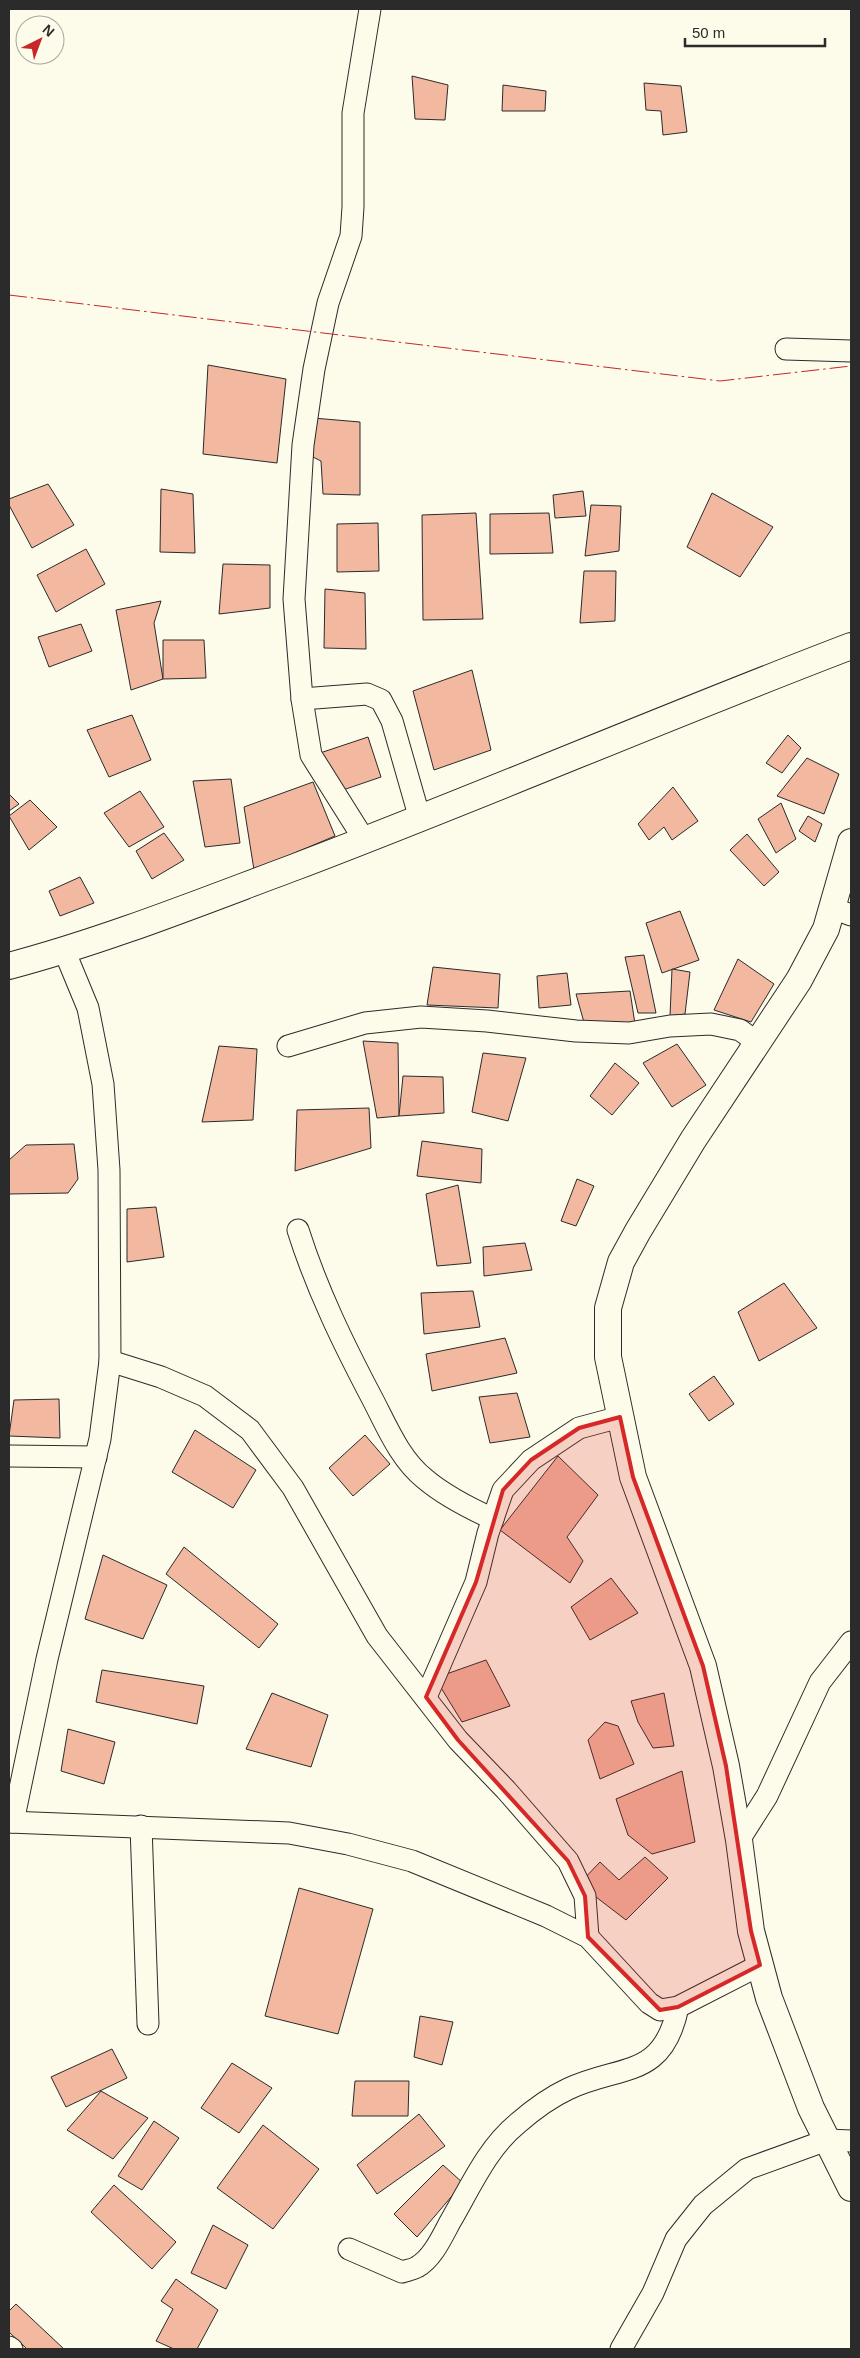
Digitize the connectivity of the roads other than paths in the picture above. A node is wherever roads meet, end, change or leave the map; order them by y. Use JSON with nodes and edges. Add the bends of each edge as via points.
{"nodes":[{"id":1,"x":370,"y":9,"type":"edge"},
{"id":2,"x":786,"y":349,"type":"dead end"},
{"id":3,"x":851,"y":351,"type":"edge"},
{"id":4,"x":851,"y":646,"type":"edge"},
{"id":5,"x":302,"y":699,"type":"junction"},
{"id":6,"x":420,"y":819,"type":"junction"},
{"id":7,"x":365,"y":842,"type":"junction"},
{"id":8,"x":851,"y":842,"type":"edge"},
{"id":9,"x":842,"y":911,"type":"edge"},
{"id":10,"x":64,"y":950,"type":"junction"},
{"id":11,"x":9,"y":966,"type":"edge"},
{"id":12,"x":758,"y":1043,"type":"junction"},
{"id":13,"x":288,"y":1046,"type":"dead end"},
{"id":14,"x":298,"y":1230,"type":"dead end"},
{"id":15,"x":110,"y":1361,"type":"junction"},
{"id":16,"x":620,"y":1417,"type":"junction"},
{"id":17,"x":9,"y":1456,"type":"edge"},
{"id":18,"x":96,"y":1457,"type":"junction"},
{"id":19,"x":493,"y":1519,"type":"junction"},
{"id":20,"x":851,"y":1642,"type":"edge"},
{"id":21,"x":426,"y":1697,"type":"junction"},
{"id":22,"x":11,"y":1822,"type":"edge"},
{"id":23,"x":141,"y":1826,"type":"junction"},
{"id":24,"x":739,"y":1840,"type":"junction"},
{"id":25,"x":588,"y":1937,"type":"junction"},
{"id":26,"x":760,"y":1965,"type":"junction"},
{"id":27,"x":678,"y":2007,"type":"junction"},
{"id":28,"x":148,"y":2024,"type":"dead end"},
{"id":29,"x":839,"y":2141,"type":"edge"},
{"id":30,"x":851,"y":2188,"type":"edge"},
{"id":31,"x":350,"y":2249,"type":"dead end"},
{"id":32,"x":9,"y":2347,"type":"edge"},
{"id":33,"x":12,"y":2349,"type":"edge"},
{"id":34,"x":621,"y":2349,"type":"edge"}],
"edges":[{"from":1,"to":5,"type":"street","via":[[353,113],[351,236],[328,303],[303,446],[294,599]]},
{"from":2,"to":3,"type":"street"},
{"from":4,"to":6,"type":"main road","via":[[727,693]]},
{"from":5,"to":6,"type":"street","via":[[367,694],[381,700],[392,721]]},
{"from":5,"to":7,"type":"street","via":[[311,755]]},
{"from":6,"to":7,"type":"main road"},
{"from":7,"to":10,"type":"main road"},
{"from":8,"to":9,"type":"main road"},
{"from":9,"to":12,"type":"main road","via":[[826,929],[799,980]]},
{"from":10,"to":11,"type":"main road"},
{"from":10,"to":15,"type":"street","via":[[88,1008],[103,1084],[109,1170]]},
{"from":12,"to":13,"type":"street","via":[[740,1030],[711,1024],[629,1033],[421,1017],[365,1023]]},
{"from":12,"to":16,"type":"main road","via":[[693,1140],[621,1262],[608,1308],[608,1357]]},
{"from":14,"to":19,"type":"street","via":[[324,1306],[406,1460],[424,1478],[467,1507]]},
{"from":15,"to":18,"type":"street"},
{"from":15,"to":21,"type":"street","via":[[205,1396],[250,1430],[293,1488],[377,1636]]},
{"from":16,"to":19,"type":"street","via":[[579,1428],[531,1460],[503,1490]]},
{"from":16,"to":24,"type":"main road","via":[[634,1478],[703,1666]]},
{"from":17,"to":18,"type":"street"},
{"from":18,"to":22,"type":"street"},
{"from":19,"to":21,"type":"street","via":[[476,1582]]},
{"from":20,"to":24,"type":"street","via":[[820,1682],[767,1796]]},
{"from":21,"to":25,"type":"street","via":[[458,1740],[568,1861],[586,1896]]},
{"from":22,"to":23,"type":"street"},
{"from":23,"to":25,"type":"street","via":[[289,1833],[348,1844],[412,1861],[537,1912]]},
{"from":23,"to":28,"type":"street"},
{"from":24,"to":26,"type":"main road","via":[[751,1931]]},
{"from":25,"to":27,"type":"street","via":[[649,2003],[660,2010]]},
{"from":26,"to":27,"type":"street"},
{"from":26,"to":29,"type":"main road","via":[[811,2108]]},
{"from":27,"to":31,"type":"street","via":[[674,2025],[662,2049],[635,2069],[568,2089],[517,2123],[483,2164],[435,2249],[418,2267],[402,2272]]},
{"from":29,"to":30,"type":"main road"},
{"from":29,"to":34,"type":"street","via":[[747,2169],[703,2205],[676,2239],[653,2294]]},
{"from":32,"to":33,"type":"street"}]}
